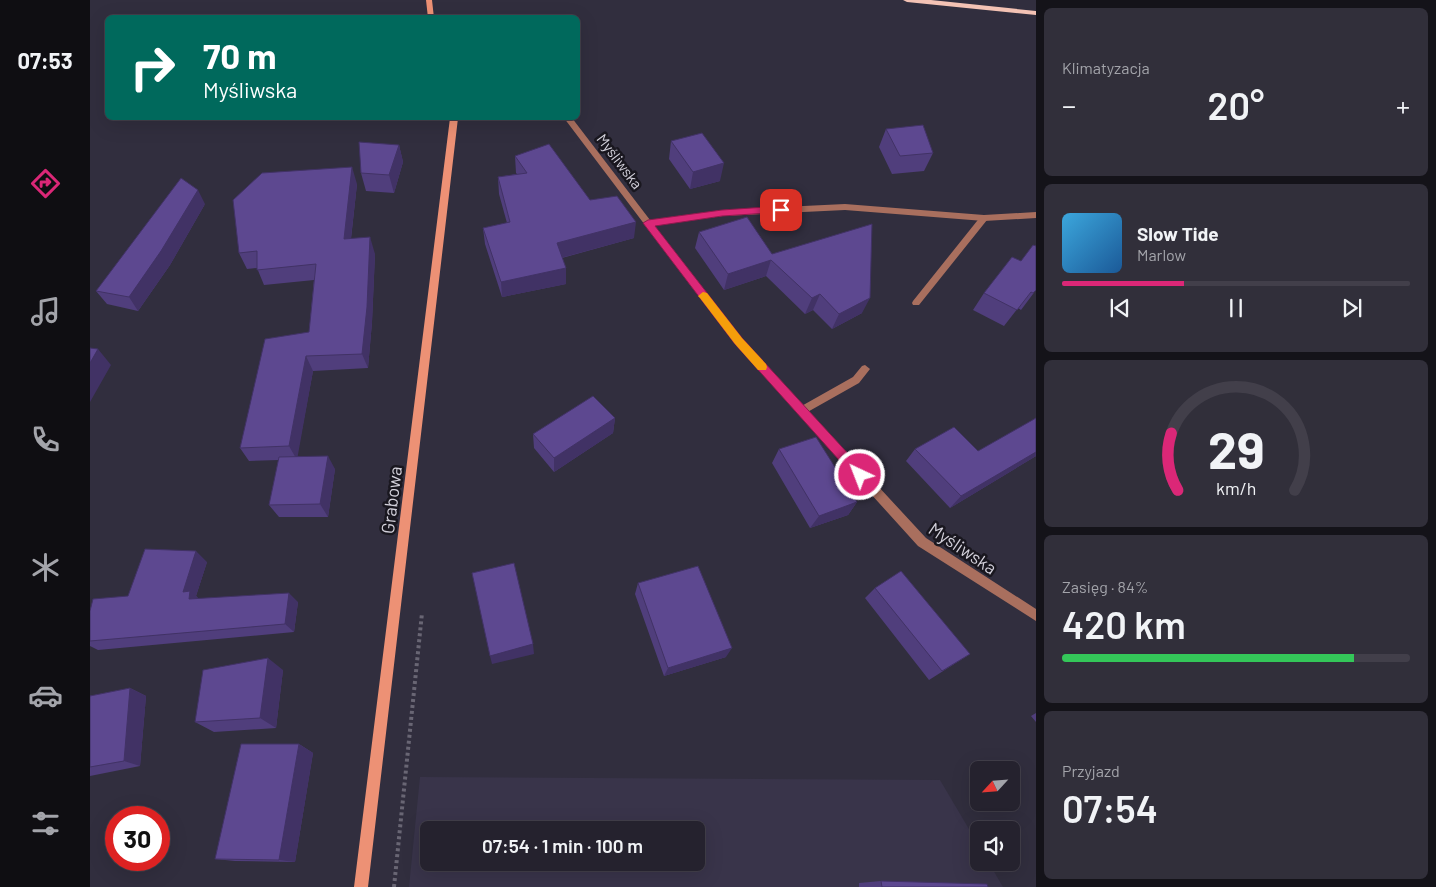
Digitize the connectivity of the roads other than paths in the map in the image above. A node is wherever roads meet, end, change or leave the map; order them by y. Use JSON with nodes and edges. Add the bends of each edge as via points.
{"nodes":[{"id":1,"x":429,"y":0,"type":"edge"},
{"id":2,"x":906,"y":0,"type":"edge"},
{"id":3,"x":1036,"y":13,"type":"edge"},
{"id":4,"x":431,"y":15,"type":"edge"},
{"id":5,"x":454,"y":120,"type":"edge"},
{"id":6,"x":570,"y":120,"type":"edge"},
{"id":7,"x":1036,"y":215,"type":"edge"},
{"id":8,"x":984,"y":218,"type":"junction"},
{"id":9,"x":648,"y":223,"type":"junction"},
{"id":10,"x":916,"y":303,"type":"dead end"},
{"id":11,"x":865,"y":368,"type":"dead end"},
{"id":12,"x":801,"y":411,"type":"junction"},
{"id":13,"x":1036,"y":615,"type":"edge"},
{"id":14,"x":361,"y":887,"type":"edge"}],
"edges":[{"from":1,"to":4,"type":"street"},
{"from":2,"to":3,"type":"main road"},
{"from":5,"to":14,"type":"street","name":"Grabowa"},
{"from":6,"to":9,"type":"street","name":"Myśliwska"},
{"from":7,"to":8,"type":"street"},
{"from":8,"to":9,"type":"street","via":[[846,207],[722,213]]},
{"from":8,"to":10,"type":"street"},
{"from":9,"to":12,"type":"street","name":"Myśliwska","via":[[738,341]]},
{"from":11,"to":12,"type":"street","via":[[856,380]]},
{"from":12,"to":13,"type":"street","name":"Myśliwska","via":[[922,542]]}]}
